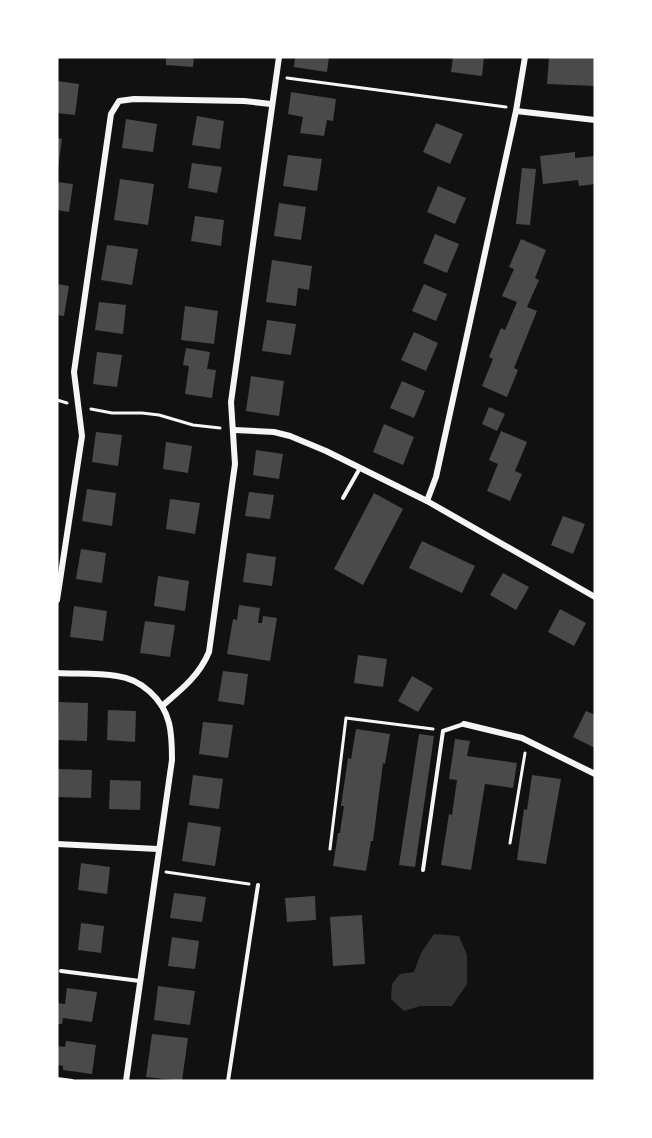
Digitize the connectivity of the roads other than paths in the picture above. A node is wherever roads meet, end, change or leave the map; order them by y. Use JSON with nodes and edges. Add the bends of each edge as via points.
{"nodes":[{"id":1,"x":279,"y":57,"type":"edge"},
{"id":2,"x":525,"y":57,"type":"edge"},
{"id":3,"x":271,"y":104,"type":"junction"},
{"id":4,"x":516,"y":111,"type":"junction"},
{"id":5,"x":595,"y":120,"type":"edge"},
{"id":6,"x":234,"y":430,"type":"junction"},
{"id":7,"x":360,"y":467,"type":"junction"},
{"id":8,"x":343,"y":498,"type":"dead end"},
{"id":9,"x":427,"y":501,"type":"junction"},
{"id":10,"x":595,"y":597,"type":"edge"},
{"id":11,"x":57,"y":600,"type":"edge"},
{"id":12,"x":57,"y":673,"type":"edge"},
{"id":13,"x":162,"y":706,"type":"junction"},
{"id":14,"x":464,"y":724,"type":"joint"},
{"id":15,"x":595,"y":774,"type":"edge"},
{"id":16,"x":57,"y":844,"type":"edge"},
{"id":17,"x":158,"y":849,"type":"junction"},
{"id":18,"x":423,"y":870,"type":"dead end"},
{"id":19,"x":258,"y":885,"type":"road end"},
{"id":20,"x":61,"y":971,"type":"dead end"},
{"id":21,"x":140,"y":981,"type":"junction"},
{"id":22,"x":57,"y":1079,"type":"edge"},
{"id":23,"x":72,"y":1081,"type":"edge"},
{"id":24,"x":126,"y":1081,"type":"edge"},
{"id":25,"x":228,"y":1081,"type":"edge"}],
"edges":[{"from":1,"to":3,"type":"street"},
{"from":2,"to":4,"type":"street"},
{"from":3,"to":6,"type":"street","via":[[231,402]]},
{"from":3,"to":11,"type":"street","via":[[134,99],[119,100],[111,114],[74,372],[82,436]]},
{"from":4,"to":5,"type":"street"},
{"from":4,"to":9,"type":"street","via":[[436,477]]},
{"from":6,"to":7,"type":"street","via":[[290,435]]},
{"from":6,"to":13,"type":"street","via":[[235,464],[209,652],[203,668]]},
{"from":7,"to":8,"type":"lane"},
{"from":7,"to":9,"type":"street"},
{"from":9,"to":10,"type":"street"},
{"from":12,"to":13,"type":"street","via":[[118,676],[139,682]]},
{"from":13,"to":17,"type":"street","via":[[169,721],[172,760]]},
{"from":14,"to":15,"type":"street","via":[[527,740]]},
{"from":14,"to":18,"type":"lane","via":[[443,731]]},
{"from":16,"to":17,"type":"street"},
{"from":17,"to":21,"type":"street"},
{"from":19,"to":25,"type":"lane"},
{"from":20,"to":21,"type":"lane"},
{"from":21,"to":24,"type":"street"},
{"from":22,"to":23,"type":"lane"}]}
